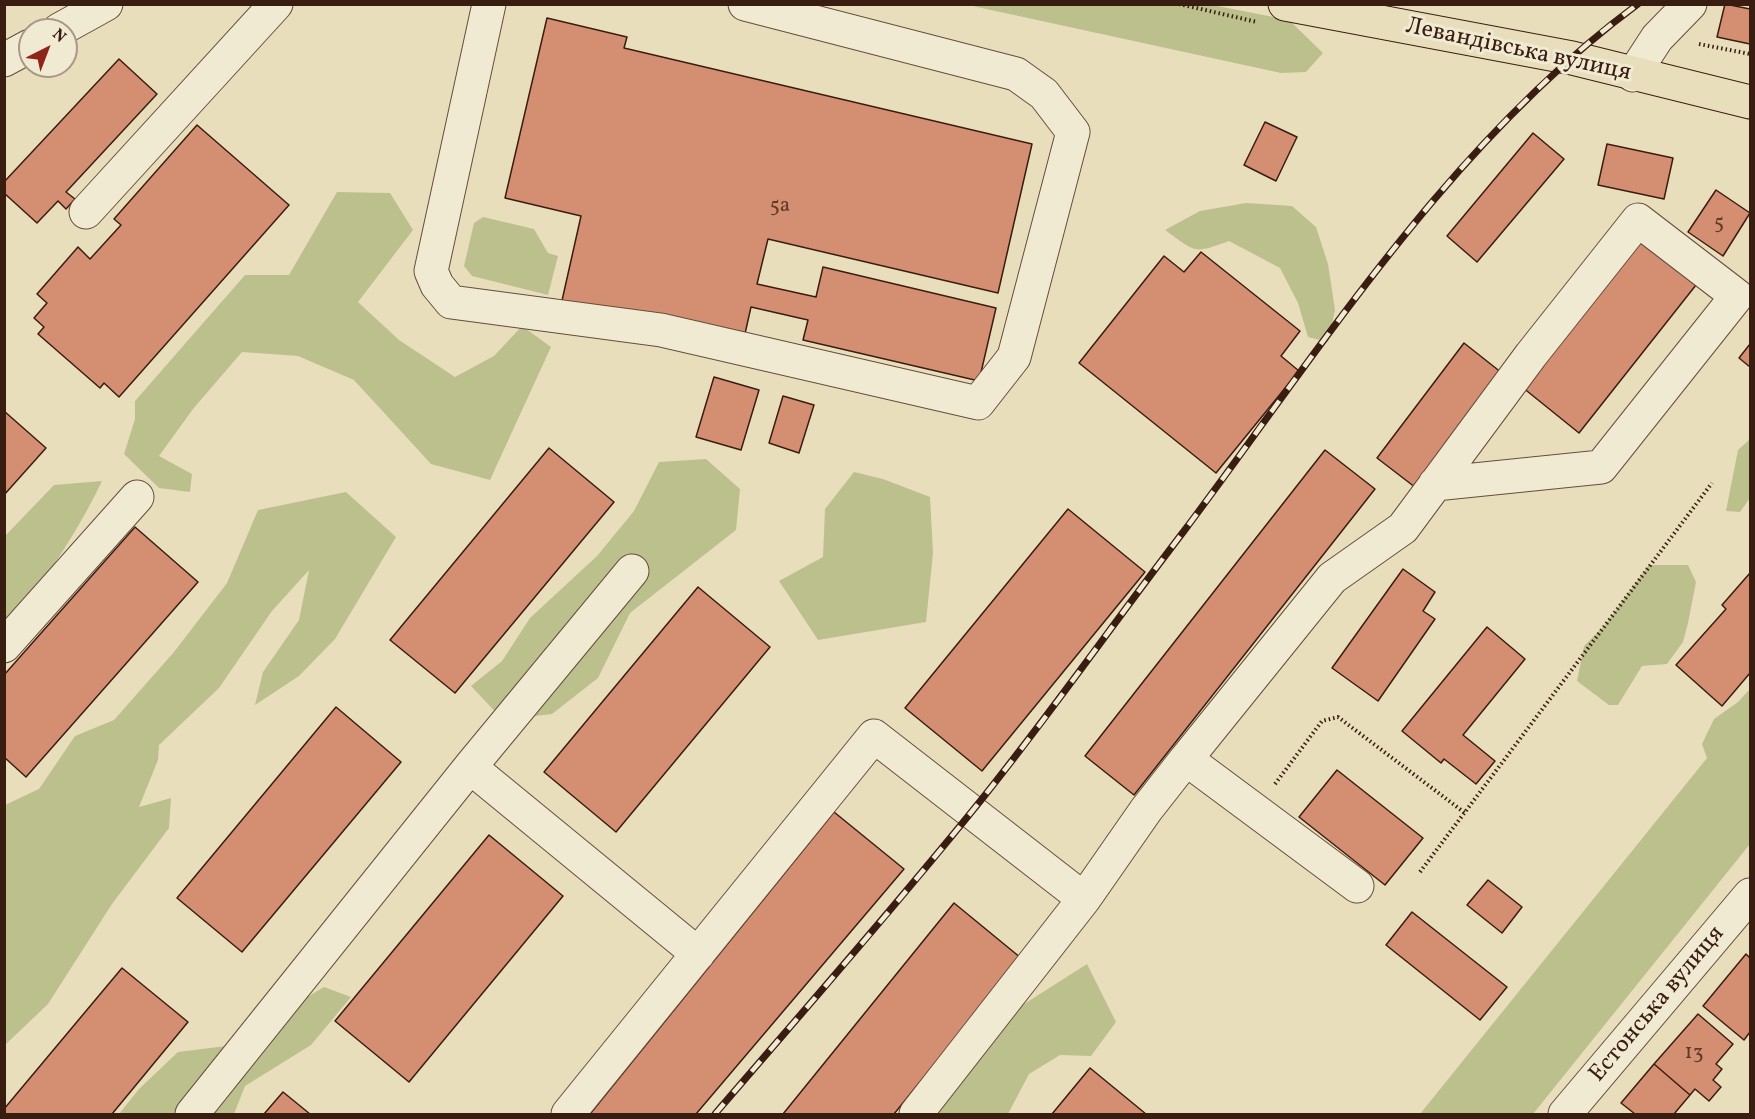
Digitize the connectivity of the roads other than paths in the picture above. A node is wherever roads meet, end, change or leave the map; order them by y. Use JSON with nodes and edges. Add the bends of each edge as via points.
{"nodes":[{"id":1,"x":106,"y":4,"type":"edge"},
{"id":2,"x":276,"y":4,"type":"edge"},
{"id":3,"x":489,"y":4,"type":"edge"},
{"id":4,"x":745,"y":4,"type":"edge"},
{"id":5,"x":1690,"y":4,"type":"edge"},
{"id":6,"x":1276,"y":14,"type":"edge"},
{"id":7,"x":1405,"y":16,"type":"edge"},
{"id":8,"x":78,"y":19,"type":"edge"},
{"id":9,"x":18,"y":52,"type":"edge"},
{"id":10,"x":4,"y":60,"type":"edge"},
{"id":11,"x":1633,"y":75,"type":"junction"},
{"id":12,"x":1750,"y":102,"type":"edge"},
{"id":13,"x":86,"y":212,"type":"dead end"},
{"id":14,"x":1744,"y":287,"type":"edge"},
{"id":15,"x":1435,"y":484,"type":"junction"},
{"id":16,"x":137,"y":497,"type":"dead end"},
{"id":17,"x":632,"y":571,"type":"dead end"},
{"id":18,"x":4,"y":646,"type":"edge"},
{"id":19,"x":1186,"y":759,"type":"junction"},
{"id":20,"x":470,"y":767,"type":"junction"},
{"id":21,"x":1357,"y":886,"type":"dead end"},
{"id":22,"x":1750,"y":895,"type":"edge"},
{"id":23,"x":1084,"y":899,"type":"junction"},
{"id":24,"x":698,"y":954,"type":"junction"},
{"id":25,"x":192,"y":1114,"type":"edge"},
{"id":26,"x":568,"y":1114,"type":"edge"},
{"id":27,"x":916,"y":1114,"type":"edge"},
{"id":28,"x":1565,"y":1114,"type":"edge"}],
"edges":[{"from":1,"to":8,"type":"street"},
{"from":2,"to":13,"type":"street"},
{"from":3,"to":4,"type":"street","via":[[431,271],[451,302],[661,330],[978,403],[1014,357],[1073,132],[1044,94],[1016,74]]},
{"from":5,"to":11,"type":"street","via":[[1657,38]]},
{"from":6,"to":7,"type":"main road","name":"Левандівська вулиця"},
{"from":7,"to":11,"type":"main road","name":"Левандівська вулиця"},
{"from":9,"to":10,"type":"street"},
{"from":11,"to":12,"type":"main road","name":"Левандівська вулиця"},
{"from":14,"to":15,"type":"street","via":[[1601,466]]},
{"from":14,"to":15,"type":"street","via":[[1638,220]]},
{"from":15,"to":19,"type":"street","via":[[1403,528],[1332,578]]},
{"from":16,"to":18,"type":"street"},
{"from":17,"to":20,"type":"street"},
{"from":19,"to":21,"type":"street"},
{"from":19,"to":23,"type":"street"},
{"from":20,"to":24,"type":"street"},
{"from":20,"to":25,"type":"street"},
{"from":22,"to":28,"type":"street","name":"Естонська вулиця"},
{"from":23,"to":24,"type":"street","via":[[874,736]]},
{"from":23,"to":27,"type":"street"},
{"from":24,"to":26,"type":"street"}]}
